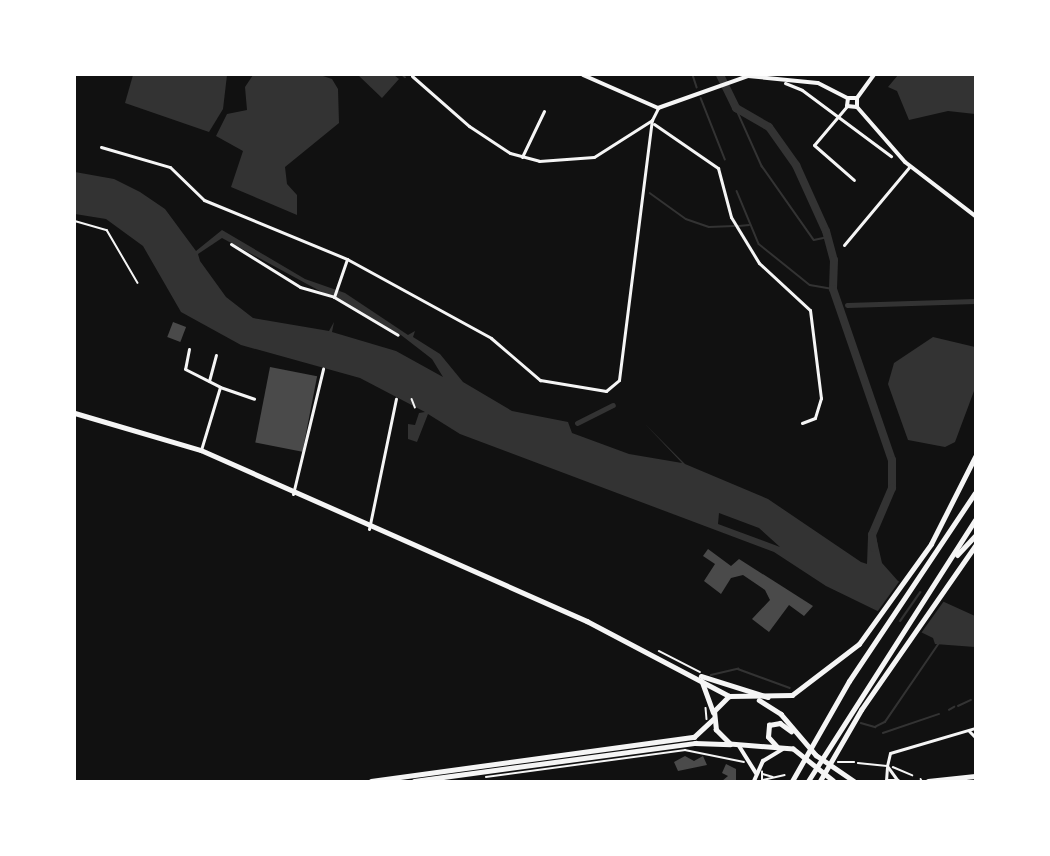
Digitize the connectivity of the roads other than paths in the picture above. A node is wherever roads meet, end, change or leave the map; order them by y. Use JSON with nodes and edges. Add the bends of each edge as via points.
{"nodes":[{"id":1,"x":583,"y":75,"type":"edge"},
{"id":2,"x":874,"y":75,"type":"edge"},
{"id":3,"x":412,"y":76,"type":"edge"},
{"id":4,"x":785,"y":83,"type":"dead end"},
{"id":5,"x":848,"y":98,"type":"junction"},
{"id":6,"x":857,"y":98,"type":"junction"},
{"id":7,"x":847,"y":106,"type":"junction"},
{"id":8,"x":857,"y":107,"type":"junction"},
{"id":9,"x":658,"y":108,"type":"junction"},
{"id":10,"x":544,"y":111,"type":"dead end"},
{"id":11,"x":838,"y":116,"type":"junction"},
{"id":12,"x":653,"y":122,"type":"junction"},
{"id":13,"x":101,"y":147,"type":"dead end"},
{"id":14,"x":891,"y":156,"type":"dead end"},
{"id":15,"x":522,"y":157,"type":"junction"},
{"id":16,"x":910,"y":166,"type":"junction"},
{"id":17,"x":854,"y":180,"type":"dead end"},
{"id":18,"x":975,"y":216,"type":"edge"},
{"id":19,"x":231,"y":244,"type":"dead end"},
{"id":20,"x":844,"y":245,"type":"dead end"},
{"id":21,"x":347,"y":259,"type":"junction"},
{"id":22,"x":334,"y":297,"type":"junction"},
{"id":23,"x":398,"y":335,"type":"dead end"},
{"id":24,"x":189,"y":349,"type":"dead end"},
{"id":25,"x":216,"y":355,"type":"dead end"},
{"id":26,"x":323,"y":369,"type":"dead end"},
{"id":27,"x":209,"y":381,"type":"junction"},
{"id":28,"x":220,"y":387,"type":"junction"},
{"id":29,"x":254,"y":399,"type":"dead end"},
{"id":30,"x":396,"y":399,"type":"dead end"},
{"id":31,"x":75,"y":413,"type":"edge"},
{"id":32,"x":802,"y":423,"type":"dead end"},
{"id":33,"x":201,"y":450,"type":"junction"},
{"id":34,"x":975,"y":457,"type":"edge"},
{"id":35,"x":975,"y":493,"type":"edge"},
{"id":36,"x":293,"y":494,"type":"junction"},
{"id":37,"x":975,"y":520,"type":"edge"},
{"id":38,"x":369,"y":529,"type":"junction"},
{"id":39,"x":975,"y":536,"type":"edge"},
{"id":40,"x":975,"y":546,"type":"edge"},
{"id":41,"x":954,"y":558,"type":"junction"},
{"id":42,"x":694,"y":674,"type":"junction"},
{"id":43,"x":729,"y":696,"type":"junction"},
{"id":44,"x":757,"y":699,"type":"junction"},
{"id":45,"x":771,"y":699,"type":"junction"},
{"id":46,"x":713,"y":717,"type":"junction"},
{"id":47,"x":975,"y":728,"type":"edge"},
{"id":48,"x":969,"y":731,"type":"junction"},
{"id":49,"x":795,"y":735,"type":"junction"},
{"id":50,"x":975,"y":737,"type":"edge"},
{"id":51,"x":730,"y":744,"type":"junction"},
{"id":52,"x":739,"y":746,"type":"junction"},
{"id":53,"x":777,"y":747,"type":"junction"},
{"id":54,"x":786,"y":748,"type":"junction"},
{"id":55,"x":858,"y":763,"type":"road end"},
{"id":56,"x":888,"y":766,"type":"junction"},
{"id":57,"x":756,"y":774,"type":"junction"},
{"id":58,"x":975,"y":776,"type":"edge"},
{"id":59,"x":961,"y":778,"type":"junction"},
{"id":60,"x":371,"y":781,"type":"edge"},
{"id":61,"x":414,"y":781,"type":"edge"},
{"id":62,"x":689,"y":781,"type":"edge"},
{"id":63,"x":700,"y":781,"type":"edge"},
{"id":64,"x":754,"y":781,"type":"edge"},
{"id":65,"x":792,"y":781,"type":"edge"},
{"id":66,"x":808,"y":781,"type":"edge"},
{"id":67,"x":820,"y":781,"type":"edge"},
{"id":68,"x":833,"y":781,"type":"edge"},
{"id":69,"x":854,"y":781,"type":"edge"},
{"id":70,"x":886,"y":781,"type":"edge"},
{"id":71,"x":898,"y":781,"type":"edge"},
{"id":72,"x":928,"y":781,"type":"edge"},
{"id":73,"x":951,"y":781,"type":"edge"}],
"edges":[{"from":1,"to":9,"type":"main road"},
{"from":2,"to":6,"type":"main road"},
{"from":3,"to":15,"type":"street","via":[[456,117]]},
{"from":4,"to":11,"type":"street"},
{"from":5,"to":6,"type":"main road"},
{"from":5,"to":7,"type":"main road"},
{"from":5,"to":9,"type":"main road","via":[[802,80],[756,75],[729,80]]},
{"from":6,"to":8,"type":"main road"},
{"from":7,"to":8,"type":"main road"},
{"from":7,"to":11,"type":"street"},
{"from":8,"to":16,"type":"main road"},
{"from":9,"to":12,"type":"street"},
{"from":10,"to":15,"type":"street"},
{"from":11,"to":14,"type":"street"},
{"from":11,"to":17,"type":"street","via":[[814,145]]},
{"from":12,"to":15,"type":"street","via":[[594,156]]},
{"from":12,"to":21,"type":"street","via":[[619,380],[611,390],[540,380],[491,338]]},
{"from":12,"to":32,"type":"street","via":[[718,168],[731,217],[759,263],[810,310],[821,398],[815,418]]},
{"from":13,"to":21,"type":"street","via":[[170,167],[204,201]]},
{"from":16,"to":18,"type":"main road"},
{"from":16,"to":20,"type":"street"},
{"from":19,"to":22,"type":"street","via":[[300,287]]},
{"from":21,"to":22,"type":"street"},
{"from":22,"to":23,"type":"street"},
{"from":24,"to":27,"type":"street","via":[[185,369]]},
{"from":25,"to":27,"type":"street"},
{"from":26,"to":36,"type":"street","via":[[302,471]]},
{"from":27,"to":28,"type":"street"},
{"from":28,"to":29,"type":"street"},
{"from":28,"to":33,"type":"street"},
{"from":30,"to":38,"type":"street"},
{"from":31,"to":33,"type":"main road"},
{"from":33,"to":36,"type":"main road"},
{"from":34,"to":45,"type":"main road","via":[[922,556],[867,634],[823,675],[792,695]]},
{"from":35,"to":65,"type":"highway","via":[[876,640]]},
{"from":36,"to":38,"type":"main road"},
{"from":37,"to":41,"type":"highway"},
{"from":38,"to":42,"type":"main road","via":[[586,621]]},
{"from":39,"to":41,"type":"highway"},
{"from":40,"to":67,"type":"main road","via":[[898,655]]},
{"from":41,"to":66,"type":"highway","via":[[890,649]]},
{"from":42,"to":43,"type":"main road"},
{"from":42,"to":45,"type":"main road"},
{"from":42,"to":46,"type":"main road","via":[[710,691]]},
{"from":43,"to":44,"type":"main road"},
{"from":43,"to":46,"type":"main road"},
{"from":44,"to":45,"type":"main road"},
{"from":44,"to":49,"type":"main road","via":[[781,714]]},
{"from":46,"to":51,"type":"main road"},
{"from":46,"to":60,"type":"main road","via":[[694,737]]},
{"from":47,"to":48,"type":"street"},
{"from":48,"to":50,"type":"street"},
{"from":48,"to":56,"type":"street","via":[[891,752]]},
{"from":49,"to":53,"type":"main road","via":[[780,723],[769,725],[768,737]]},
{"from":49,"to":69,"type":"main road"},
{"from":51,"to":52,"type":"main road"},
{"from":51,"to":61,"type":"main road","via":[[695,743]]},
{"from":52,"to":53,"type":"main road"},
{"from":52,"to":57,"type":"main road"},
{"from":53,"to":54,"type":"main road"},
{"from":54,"to":57,"type":"main road","via":[[763,761]]},
{"from":54,"to":68,"type":"main road","via":[[795,750]]},
{"from":55,"to":56,"type":"lane"},
{"from":56,"to":70,"type":"street"},
{"from":56,"to":71,"type":"street"},
{"from":57,"to":64,"type":"main road"},
{"from":58,"to":59,"type":"main road"},
{"from":59,"to":72,"type":"main road"},
{"from":59,"to":73,"type":"main road"},
{"from":62,"to":63,"type":"lane","via":[[698,777]]},
{"from":70,"to":71,"type":"main road"}]}
